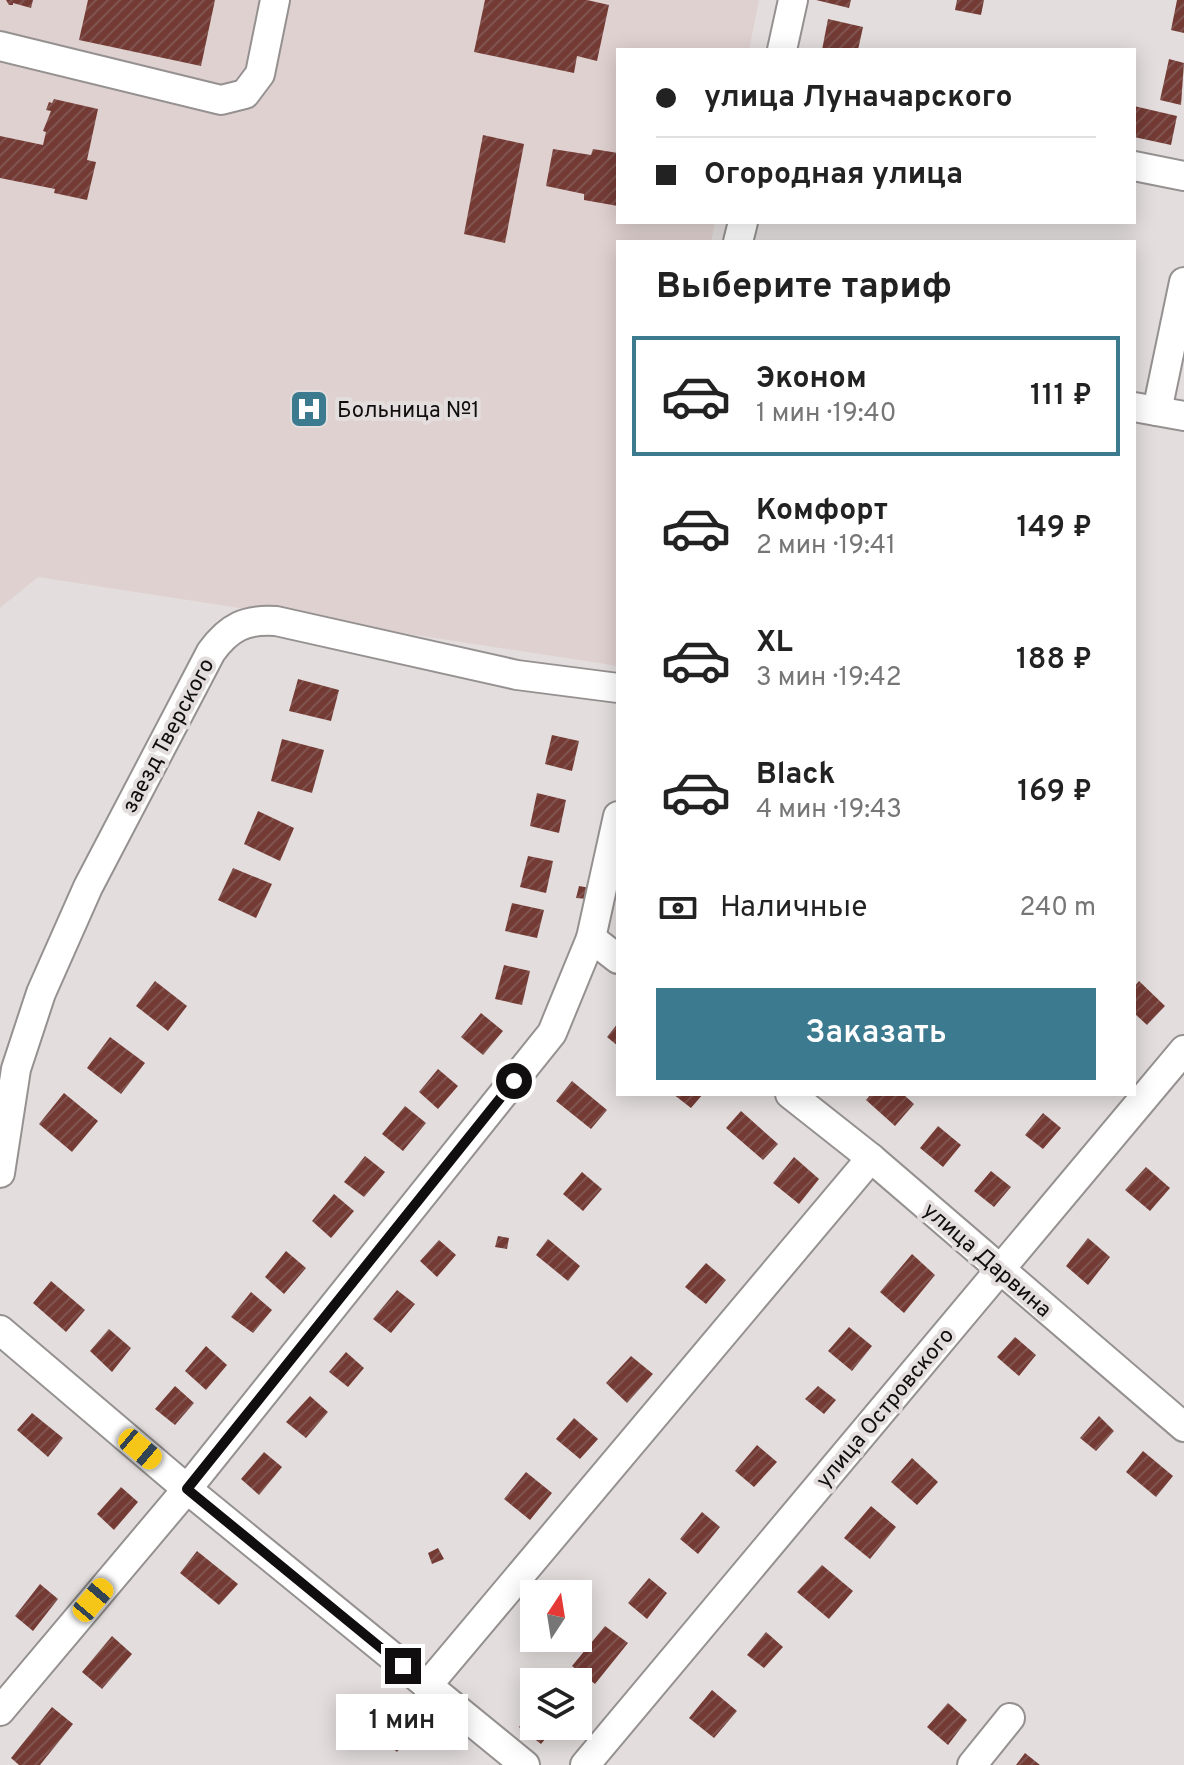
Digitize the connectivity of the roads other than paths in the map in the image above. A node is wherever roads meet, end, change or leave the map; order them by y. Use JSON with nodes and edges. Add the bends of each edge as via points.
{"nodes":[{"id":1,"x":275,"y":0,"type":"edge"},
{"id":2,"x":793,"y":0,"type":"edge"},
{"id":3,"x":0,"y":46,"type":"edge"},
{"id":4,"x":782,"y":48,"type":"edge"},
{"id":5,"x":1136,"y":166,"type":"edge"},
{"id":6,"x":1184,"y":176,"type":"edge"},
{"id":7,"x":1184,"y":282,"type":"edge"},
{"id":8,"x":1158,"y":411,"type":"edge"},
{"id":9,"x":616,"y":688,"type":"edge"},
{"id":10,"x":616,"y":825,"type":"edge"},
{"id":11,"x":591,"y":938,"type":"junction"},
{"id":12,"x":616,"y":957,"type":"edge"},
{"id":13,"x":1184,"y":1050,"type":"edge"},
{"id":14,"x":793,"y":1096,"type":"edge"},
{"id":15,"x":871,"y":1158,"type":"junction"},
{"id":16,"x":0,"y":1173,"type":"edge"},
{"id":17,"x":1000,"y":1269,"type":"junction"},
{"id":18,"x":0,"y":1330,"type":"edge"},
{"id":19,"x":1184,"y":1427,"type":"edge"},
{"id":20,"x":187,"y":1489,"type":"junction"},
{"id":21,"x":427,"y":1686,"type":"junction"},
{"id":22,"x":0,"y":1711,"type":"edge"},
{"id":23,"x":1010,"y":1718,"type":"dead end"},
{"id":24,"x":525,"y":1765,"type":"edge"},
{"id":25,"x":585,"y":1765,"type":"edge"},
{"id":26,"x":972,"y":1765,"type":"edge"}],
"edges":[{"from":1,"to":3,"type":"street","via":[[260,74],[245,94],[221,100]]},
{"from":2,"to":4,"type":"street"},
{"from":5,"to":6,"type":"street"},
{"from":7,"to":8,"type":"street"},
{"from":9,"to":16,"type":"street","name":"заезд Тверского","via":[[517,675],[276,621],[238,625],[222,636],[88,887],[41,993],[16,1069]]},
{"from":10,"to":11,"type":"street"},
{"from":11,"to":12,"type":"street"},
{"from":11,"to":20,"type":"street","via":[[552,1033]]},
{"from":13,"to":17,"type":"street","name":"улица Островского"},
{"from":14,"to":15,"type":"street","name":"улица Дарвина"},
{"from":15,"to":17,"type":"street","name":"улица Дарвина"},
{"from":15,"to":21,"type":"street"},
{"from":17,"to":19,"type":"street","name":"улица Дарвина"},
{"from":17,"to":25,"type":"street","name":"улица Островского"},
{"from":18,"to":20,"type":"street"},
{"from":20,"to":21,"type":"street"},
{"from":20,"to":22,"type":"street"},
{"from":21,"to":24,"type":"street"},
{"from":23,"to":26,"type":"street"}]}
